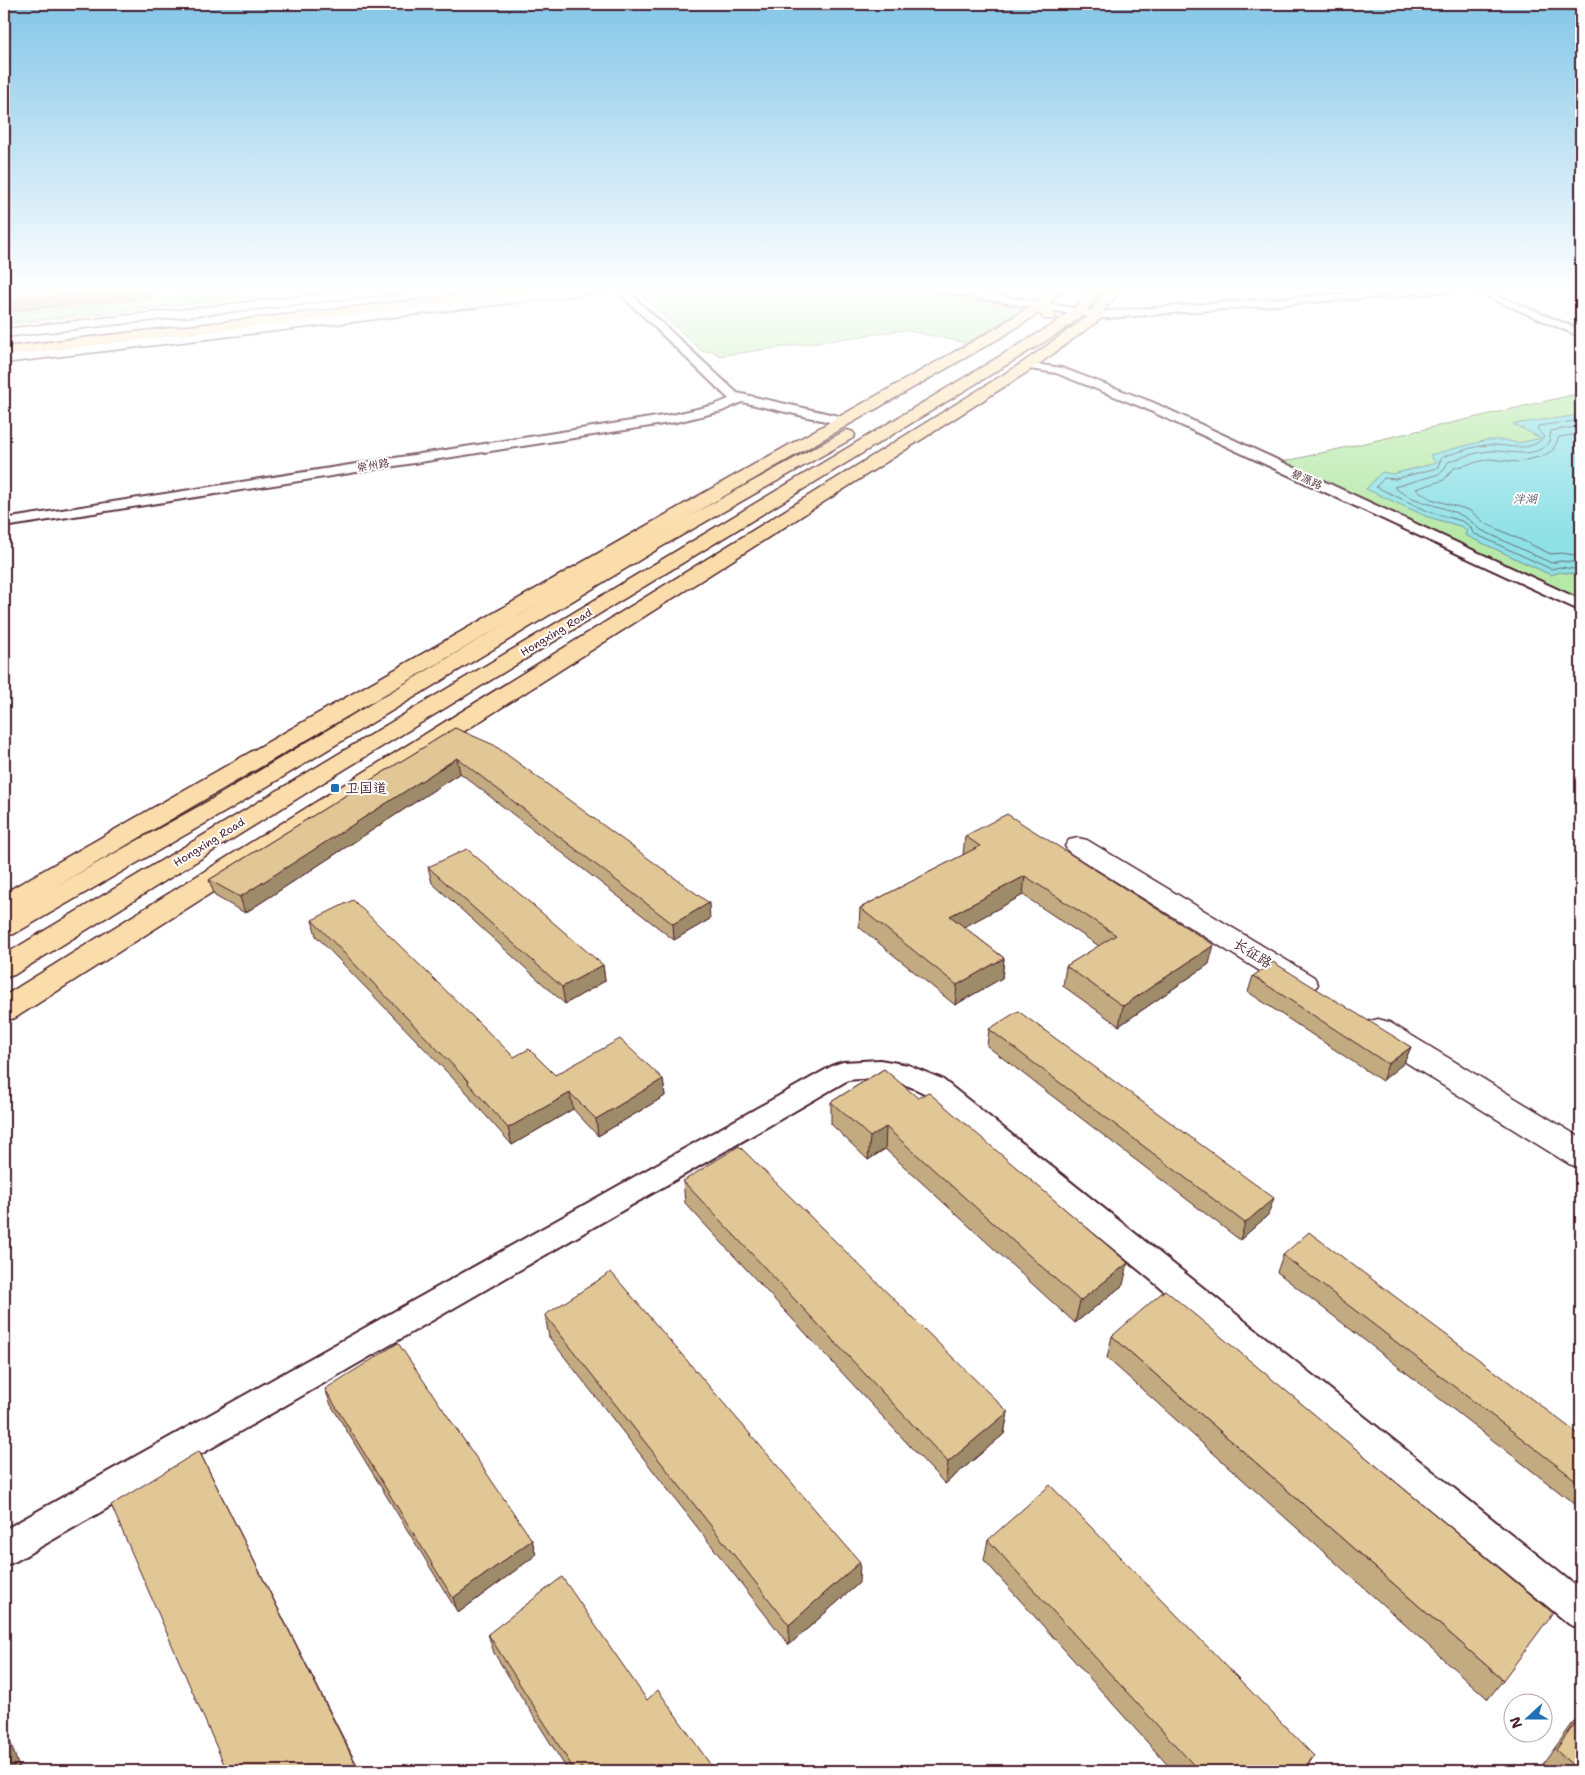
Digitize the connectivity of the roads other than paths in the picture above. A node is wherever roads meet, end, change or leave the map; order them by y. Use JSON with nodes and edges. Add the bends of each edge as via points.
{"nodes":[{"id":1,"x":707,"y":371,"type":"edge"},
{"id":2,"x":931,"y":371,"type":"edge"},
{"id":3,"x":961,"y":371,"type":"edge"},
{"id":4,"x":987,"y":371,"type":"edge"},
{"id":5,"x":1019,"y":371,"type":"edge"},
{"id":6,"x":1060,"y":371,"type":"edge"},
{"id":7,"x":740,"y":398,"type":"junction"},
{"id":8,"x":843,"y":421,"type":"junction"},
{"id":9,"x":4,"y":522,"type":"edge"},
{"id":10,"x":1581,"y":606,"type":"edge"},
{"id":11,"x":1078,"y":846,"type":"dead end"},
{"id":12,"x":4,"y":904,"type":"edge"},
{"id":13,"x":4,"y":928,"type":"edge"},
{"id":14,"x":4,"y":968,"type":"edge"},
{"id":15,"x":1330,"y":1000,"type":"edge"},
{"id":16,"x":4,"y":1010,"type":"edge"},
{"id":17,"x":1355,"y":1016,"type":"edge"},
{"id":18,"x":1581,"y":1155,"type":"edge"},
{"id":19,"x":4,"y":1549,"type":"edge"},
{"id":20,"x":1581,"y":1612,"type":"edge"}],
"edges":[{"from":1,"to":7,"type":"street"},
{"from":2,"to":8,"type":"main road"},
{"from":3,"to":13,"type":"main road","name":"Hongxing Road","via":[[654,544],[221,804]]},
{"from":4,"to":14,"type":"main road","name":"Hongxing Road"},
{"from":5,"to":16,"type":"main road"},
{"from":6,"to":10,"type":"street","name":"碧源路","via":[[1148,405]]},
{"from":7,"to":8,"type":"street"},
{"from":7,"to":9,"type":"street","name":"崇州路","via":[[718,408],[676,418]]},
{"from":8,"to":12,"type":"main road"},
{"from":11,"to":15,"type":"street","name":"长征路"},
{"from":17,"to":18,"type":"street"},
{"from":19,"to":20,"type":"street","via":[[843,1072],[876,1067],[909,1074],[933,1086]]}]}
